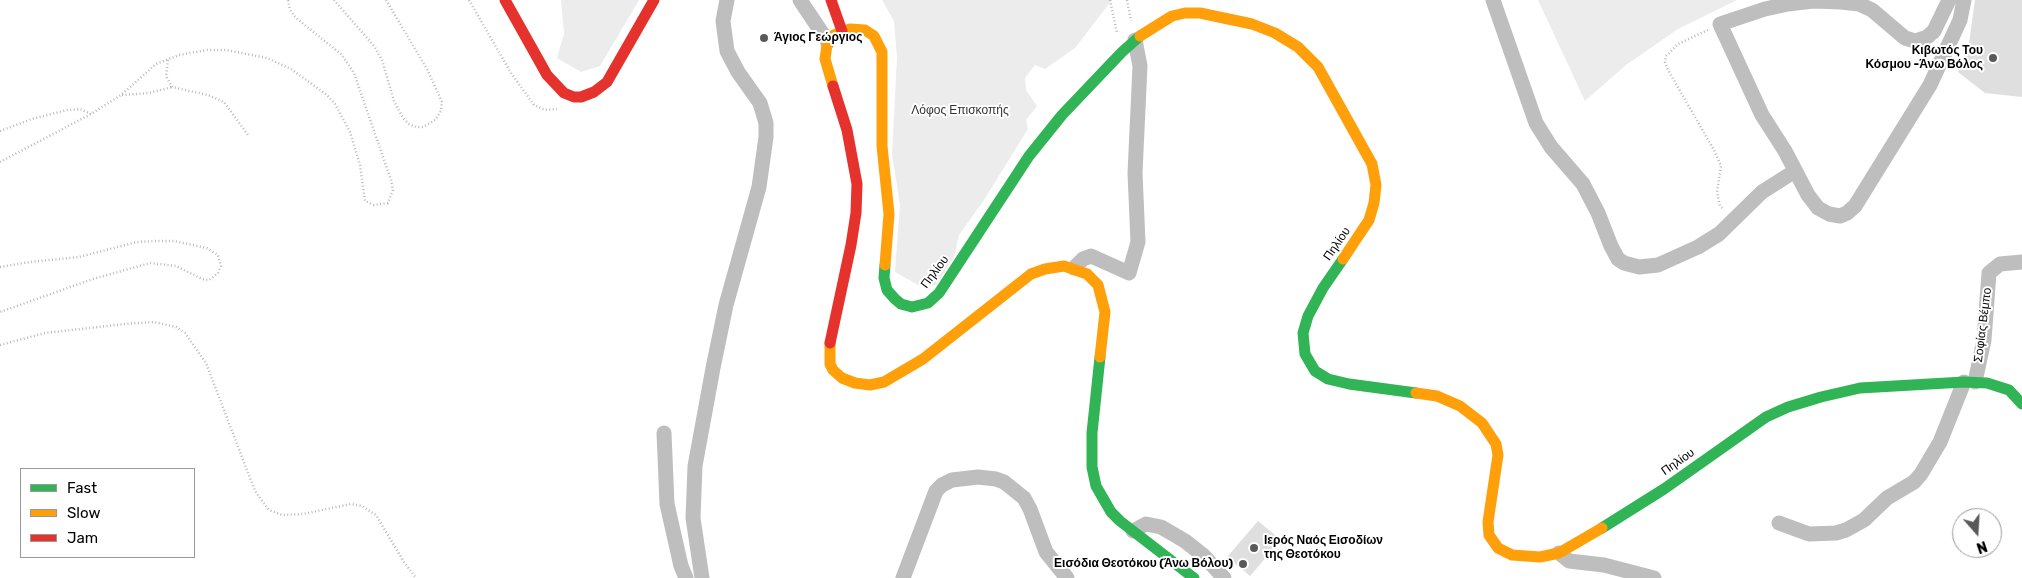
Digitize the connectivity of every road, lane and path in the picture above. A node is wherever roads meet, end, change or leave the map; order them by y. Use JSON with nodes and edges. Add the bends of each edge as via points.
{"nodes":[{"id":1,"x":288,"y":0,"type":"edge"},
{"id":2,"x":334,"y":0,"type":"edge"},
{"id":3,"x":386,"y":0,"type":"edge"},
{"id":4,"x":469,"y":0,"type":"edge"},
{"id":5,"x":505,"y":0,"type":"edge"},
{"id":6,"x":654,"y":0,"type":"edge"},
{"id":7,"x":727,"y":0,"type":"edge"},
{"id":8,"x":800,"y":0,"type":"edge"},
{"id":9,"x":831,"y":0,"type":"edge"},
{"id":10,"x":1110,"y":0,"type":"edge"},
{"id":11,"x":1180,"y":0,"type":"edge"},
{"id":12,"x":1494,"y":0,"type":"edge"},
{"id":13,"x":1949,"y":0,"type":"edge"},
{"id":14,"x":1964,"y":0,"type":"edge"},
{"id":15,"x":1172,"y":16,"type":"junction"},
{"id":16,"x":1720,"y":24,"type":"junction"},
{"id":17,"x":842,"y":31,"type":"junction"},
{"id":18,"x":1136,"y":40,"type":"junction"},
{"id":19,"x":828,"y":42,"type":"junction"},
{"id":20,"x":1122,"y":52,"type":"junction"},
{"id":21,"x":168,"y":60,"type":"junction"},
{"id":22,"x":172,"y":87,"type":"junction"},
{"id":23,"x":121,"y":95,"type":"junction"},
{"id":24,"x":569,"y":96,"type":"junction"},
{"id":25,"x":91,"y":114,"type":"junction"},
{"id":26,"x":0,"y":131,"type":"edge"},
{"id":27,"x":248,"y":136,"type":"dead end"},
{"id":28,"x":0,"y":162,"type":"edge"},
{"id":29,"x":1795,"y":171,"type":"junction"},
{"id":30,"x":1739,"y":213,"type":"junction"},
{"id":31,"x":2022,"y":262,"type":"edge"},
{"id":32,"x":0,"y":267,"type":"edge"},
{"id":33,"x":1074,"y":268,"type":"junction"},
{"id":34,"x":0,"y":312,"type":"edge"},
{"id":35,"x":0,"y":344,"type":"edge"},
{"id":36,"x":1969,"y":382,"type":"junction"},
{"id":37,"x":2022,"y":404,"type":"edge"},
{"id":38,"x":664,"y":433,"type":"dead end"},
{"id":39,"x":1779,"y":523,"type":"dead end"},
{"id":40,"x":1133,"y":531,"type":"junction"},
{"id":41,"x":1559,"y":553,"type":"junction"},
{"id":42,"x":416,"y":578,"type":"edge"},
{"id":43,"x":686,"y":578,"type":"edge"},
{"id":44,"x":702,"y":578,"type":"edge"},
{"id":45,"x":903,"y":578,"type":"edge"},
{"id":46,"x":1067,"y":578,"type":"edge"},
{"id":47,"x":1194,"y":578,"type":"edge"},
{"id":48,"x":1224,"y":578,"type":"edge"},
{"id":49,"x":1654,"y":578,"type":"edge"}],
"edges":[{"from":1,"to":21,"type":"path","via":[[296,18],[342,55],[354,73],[392,180],[393,190],[388,203],[374,205],[364,201],[360,165],[343,117],[327,95],[305,78],[267,58],[226,50],[207,50]]},
{"from":2,"to":3,"type":"path","via":[[378,53],[394,101],[404,118],[409,124],[423,127],[435,120],[442,102],[427,68]]},
{"from":4,"to":24,"type":"path","via":[[534,105],[551,111],[561,107]]},
{"from":5,"to":24,"type":"main road","via":[[547,75]]},
{"from":6,"to":24,"type":"main road","via":[[607,82],[586,96]]},
{"from":7,"to":44,"type":"street","via":[[723,21],[727,51],[760,103],[766,137],[759,187],[724,314],[696,466],[693,518]]},
{"from":8,"to":19,"type":"street"},
{"from":9,"to":17,"type":"main road"},
{"from":10,"to":20,"type":"path"},
{"from":11,"to":15,"type":"street"},
{"from":12,"to":30,"type":"street","via":[[1536,122],[1552,148],[1583,184],[1618,260],[1639,267],[1663,263],[1719,234]]},
{"from":13,"to":16,"type":"street","via":[[1932,33],[1915,41],[1902,36],[1872,10],[1859,4],[1841,2],[1788,4]]},
{"from":14,"to":29,"type":"street","via":[[1960,20],[1930,85],[1850,211],[1840,216],[1818,208]]},
{"from":15,"to":18,"type":"main road","name":"Πηλίου"},
{"from":15,"to":41,"type":"main road","name":"Πηλίου","via":[[1200,13],[1234,19],[1275,32],[1298,47],[1326,78],[1372,164],[1375,192],[1369,220],[1323,288],[1304,326],[1303,346],[1311,365],[1320,375],[1335,381],[1438,396],[1468,411],[1488,430],[1497,450],[1498,466],[1488,522],[1494,544],[1507,553],[1520,556],[1540,557]]},
{"from":16,"to":29,"type":"street","via":[[1762,115]]},
{"from":16,"to":30,"type":"path","via":[[1678,44],[1666,56],[1666,62],[1721,166],[1717,192],[1720,206],[1726,211]]},
{"from":17,"to":19,"type":"main road"},
{"from":17,"to":20,"type":"main road","name":"Πηλίου","via":[[858,28],[871,33],[881,48],[882,146],[890,214],[884,278],[888,290],[907,307],[928,303],[939,293],[1029,156],[1062,115]]},
{"from":18,"to":20,"type":"main road","name":"Πηλίου"},
{"from":18,"to":33,"type":"street","via":[[1140,75],[1135,173],[1138,242],[1129,273],[1091,256]]},
{"from":19,"to":33,"type":"main road","via":[[828,69],[848,130],[857,184],[851,245],[829,350],[830,364],[837,375],[862,384],[890,379],[923,360],[1031,274],[1057,266]]},
{"from":21,"to":22,"type":"path","via":[[166,76]]},
{"from":21,"to":23,"type":"path","via":[[156,64]]},
{"from":22,"to":23,"type":"path"},
{"from":22,"to":27,"type":"path","via":[[224,102]]},
{"from":23,"to":25,"type":"path"},
{"from":25,"to":26,"type":"path","via":[[80,109],[67,110]]},
{"from":25,"to":28,"type":"path"},
{"from":29,"to":30,"type":"street","via":[[1762,192]]},
{"from":31,"to":36,"type":"street","name":"Σοφίας Βέμπο","via":[[2000,264],[1990,273],[1984,340]]},
{"from":32,"to":34,"type":"path","via":[[79,257],[156,240],[207,248],[218,255],[221,266],[210,280],[176,266],[150,263]]},
{"from":33,"to":40,"type":"main road","via":[[1094,281],[1105,312],[1092,426],[1093,475],[1111,512]]},
{"from":35,"to":42,"type":"path","via":[[45,333],[125,324],[154,322],[176,327],[185,333],[206,363],[255,490],[269,510],[303,514],[351,504],[362,506],[376,515]]},
{"from":36,"to":37,"type":"main road","name":"Πηλίου","via":[[2009,390]]},
{"from":36,"to":39,"type":"street","name":"Σοφίας Βέμπο","via":[[1922,474],[1887,498],[1864,520],[1841,531],[1809,534]]},
{"from":36,"to":41,"type":"main road","name":"Πηλίου","via":[[1860,388],[1776,412],[1610,524]]},
{"from":38,"to":43,"type":"street","via":[[667,504]]},
{"from":40,"to":47,"type":"main road"},
{"from":40,"to":48,"type":"street","via":[[1146,524],[1161,527],[1204,556]]},
{"from":41,"to":49,"type":"street","via":[[1569,561],[1604,565]]},
{"from":45,"to":46,"type":"street","via":[[936,491],[952,480],[978,477],[1004,482],[1024,498],[1046,552]]}]}
